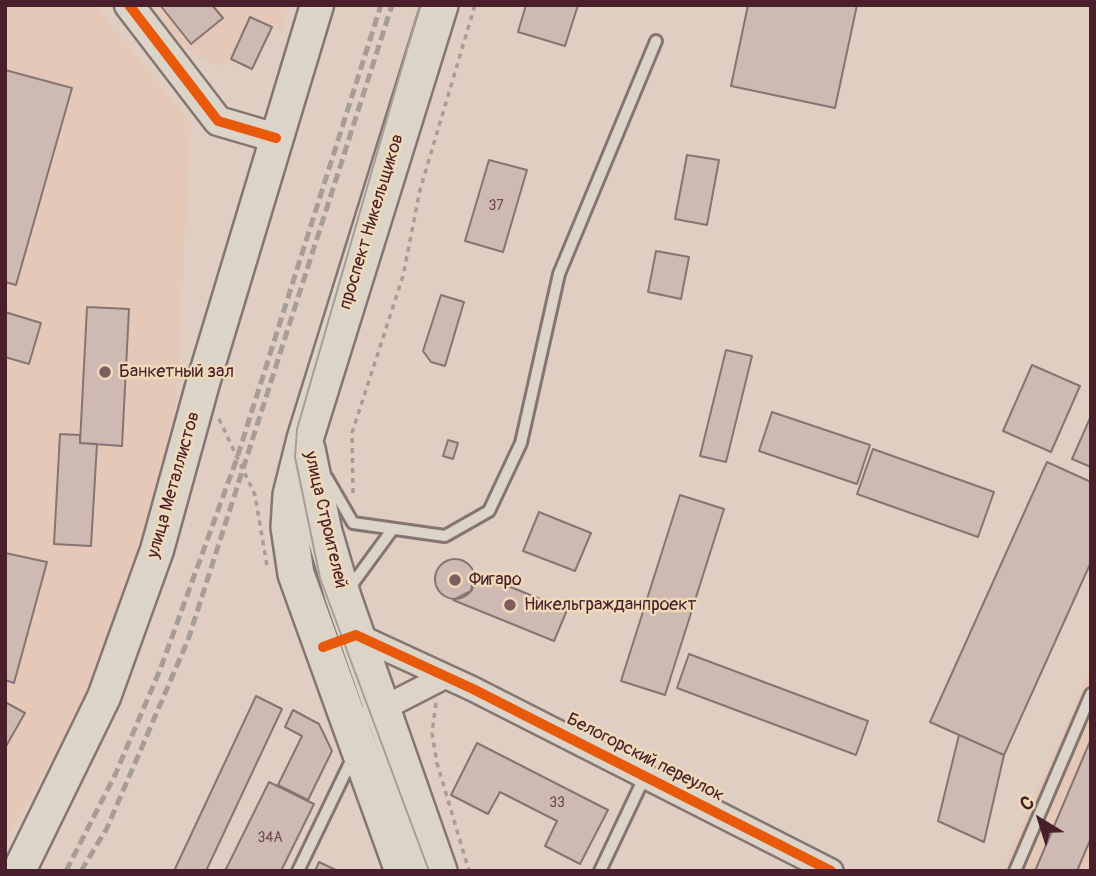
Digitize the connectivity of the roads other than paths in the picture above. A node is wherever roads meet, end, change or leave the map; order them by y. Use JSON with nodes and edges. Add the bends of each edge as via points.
{"nodes":[{"id":1,"x":129,"y":5,"type":"edge"},
{"id":2,"x":317,"y":5,"type":"edge"},
{"id":3,"x":440,"y":5,"type":"edge"},
{"id":4,"x":656,"y":41,"type":"dead end"},
{"id":5,"x":276,"y":138,"type":"junction"},
{"id":6,"x":305,"y":439,"type":"junction"},
{"id":7,"x":392,"y":530,"type":"junction"},
{"id":8,"x":343,"y":597,"type":"junction"},
{"id":9,"x":309,"y":611,"type":"junction"},
{"id":10,"x":356,"y":635,"type":"junction"},
{"id":11,"x":323,"y":647,"type":"junction"},
{"id":12,"x":444,"y":677,"type":"junction"},
{"id":13,"x":1091,"y":694,"type":"edge"},
{"id":14,"x":378,"y":746,"type":"junction"},
{"id":15,"x":644,"y":778,"type":"junction"},
{"id":16,"x":19,"y":871,"type":"edge"},
{"id":17,"x":298,"y":871,"type":"edge"},
{"id":18,"x":403,"y":871,"type":"edge"},
{"id":19,"x":439,"y":871,"type":"edge"},
{"id":20,"x":600,"y":871,"type":"edge"},
{"id":21,"x":831,"y":871,"type":"edge"},
{"id":22,"x":1015,"y":871,"type":"edge"}],
"edges":[{"from":1,"to":5,"type":"street","via":[[218,121]]},
{"from":2,"to":5,"type":"main road","name":"улица Металлистов"},
{"from":3,"to":6,"type":"main road","name":"проспект Никельщиков"},
{"from":4,"to":7,"type":"lane","via":[[559,274],[521,443],[489,511],[445,536]]},
{"from":5,"to":16,"type":"main road","name":"улица Металлистов","via":[[158,550],[104,697]]},
{"from":6,"to":7,"type":"lane","via":[[353,523]]},
{"from":6,"to":8,"type":"main road","name":"улица Строителей"},
{"from":6,"to":9,"type":"main road","name":"улица Строителей","via":[[291,495],[289,527],[296,574]]},
{"from":7,"to":8,"type":"lane"},
{"from":8,"to":9,"type":"street"},
{"from":8,"to":10,"type":"main road","name":"улица Строителей"},
{"from":9,"to":11,"type":"main road","name":"улица Строителей"},
{"from":10,"to":11,"type":"street"},
{"from":10,"to":12,"type":"street","name":"Белогорский переулок"},
{"from":10,"to":14,"type":"main road","name":"улица Строителей"},
{"from":11,"to":14,"type":"main road","name":"улица Строителей"},
{"from":12,"to":14,"type":"street"},
{"from":12,"to":15,"type":"street","name":"Белогорский переулок"},
{"from":13,"to":22,"type":"lane"},
{"from":14,"to":17,"type":"lane","via":[[350,763]]},
{"from":14,"to":18,"type":"main road","name":"улица Строителей"},
{"from":14,"to":19,"type":"main road","name":"улица Строителей"},
{"from":15,"to":20,"type":"lane"},
{"from":15,"to":21,"type":"street","name":"Белогорский переулок"}]}
